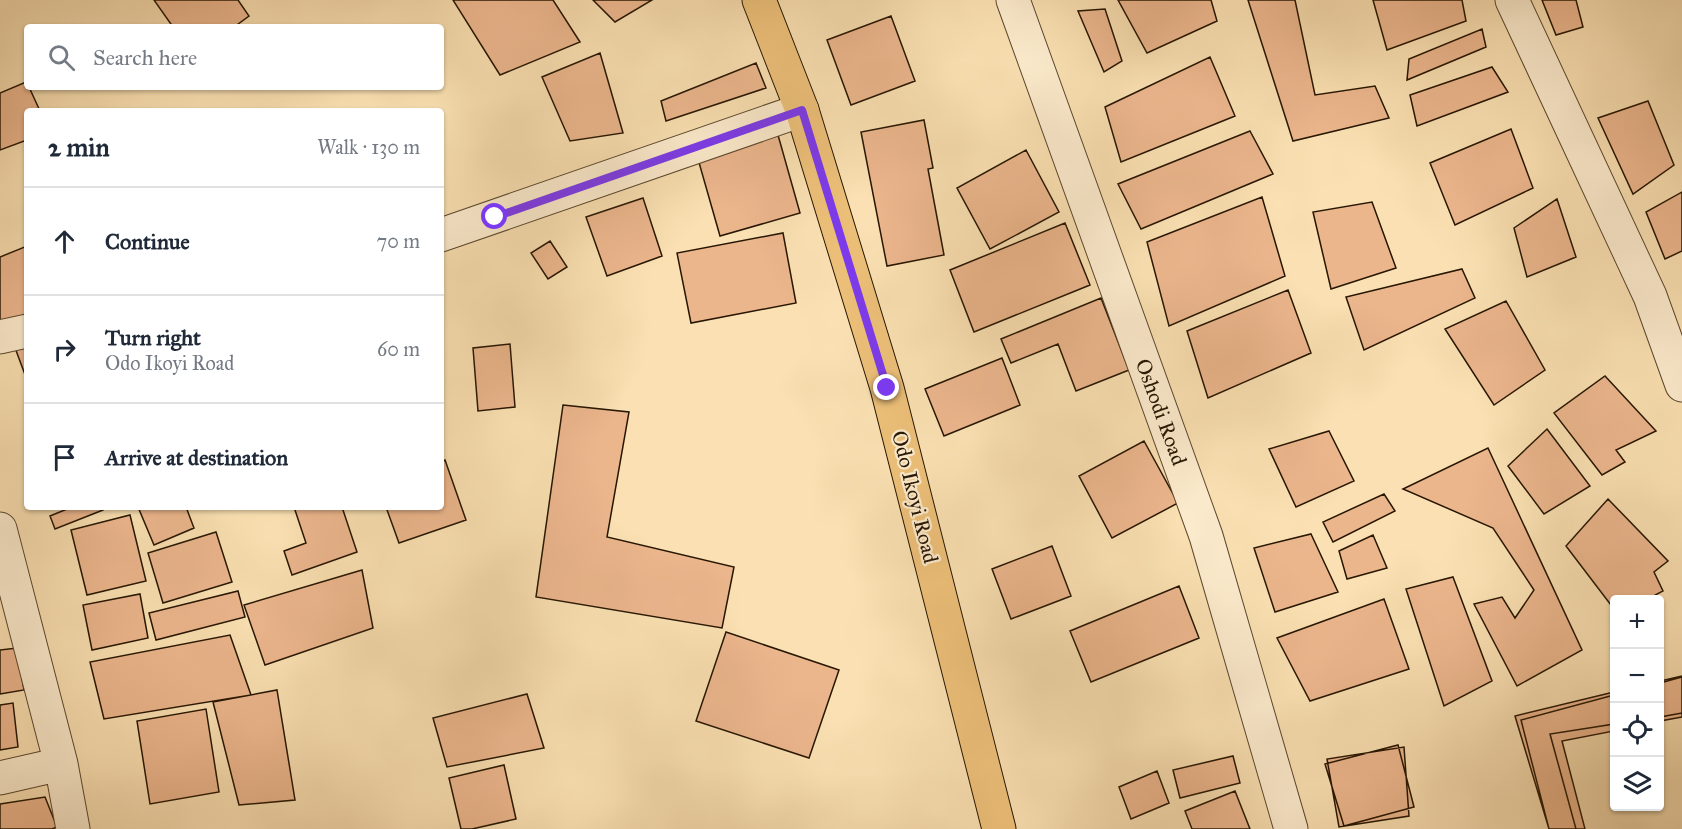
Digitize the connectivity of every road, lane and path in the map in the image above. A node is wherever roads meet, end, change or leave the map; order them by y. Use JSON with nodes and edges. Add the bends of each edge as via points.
{"nodes":[{"id":1,"x":759,"y":0,"type":"edge"},
{"id":2,"x":1013,"y":0,"type":"edge"},
{"id":3,"x":1512,"y":0,"type":"edge"},
{"id":4,"x":802,"y":110,"type":"junction"},
{"id":5,"x":444,"y":235,"type":"edge"},
{"id":6,"x":24,"y":332,"type":"edge"},
{"id":7,"x":0,"y":337,"type":"edge"},
{"id":8,"x":1682,"y":385,"type":"edge"},
{"id":9,"x":0,"y":529,"type":"edge"},
{"id":10,"x":61,"y":764,"type":"junction"},
{"id":11,"x":0,"y":778,"type":"edge"},
{"id":12,"x":73,"y":829,"type":"edge"},
{"id":13,"x":999,"y":829,"type":"edge"},
{"id":14,"x":1291,"y":829,"type":"edge"}],
"edges":[{"from":1,"to":4,"type":"main road","name":"Odo Ikoyi Road"},
{"from":2,"to":14,"type":"street","name":"Oshodi Road","via":[[1206,536]]},
{"from":3,"to":8,"type":"street","via":[[1650,296]]},
{"from":4,"to":5,"type":"street"},
{"from":4,"to":13,"type":"main road","name":"Odo Ikoyi Road","via":[[887,388]]},
{"from":6,"to":7,"type":"street"},
{"from":9,"to":10,"type":"street"},
{"from":10,"to":11,"type":"street"},
{"from":10,"to":12,"type":"street"}]}
